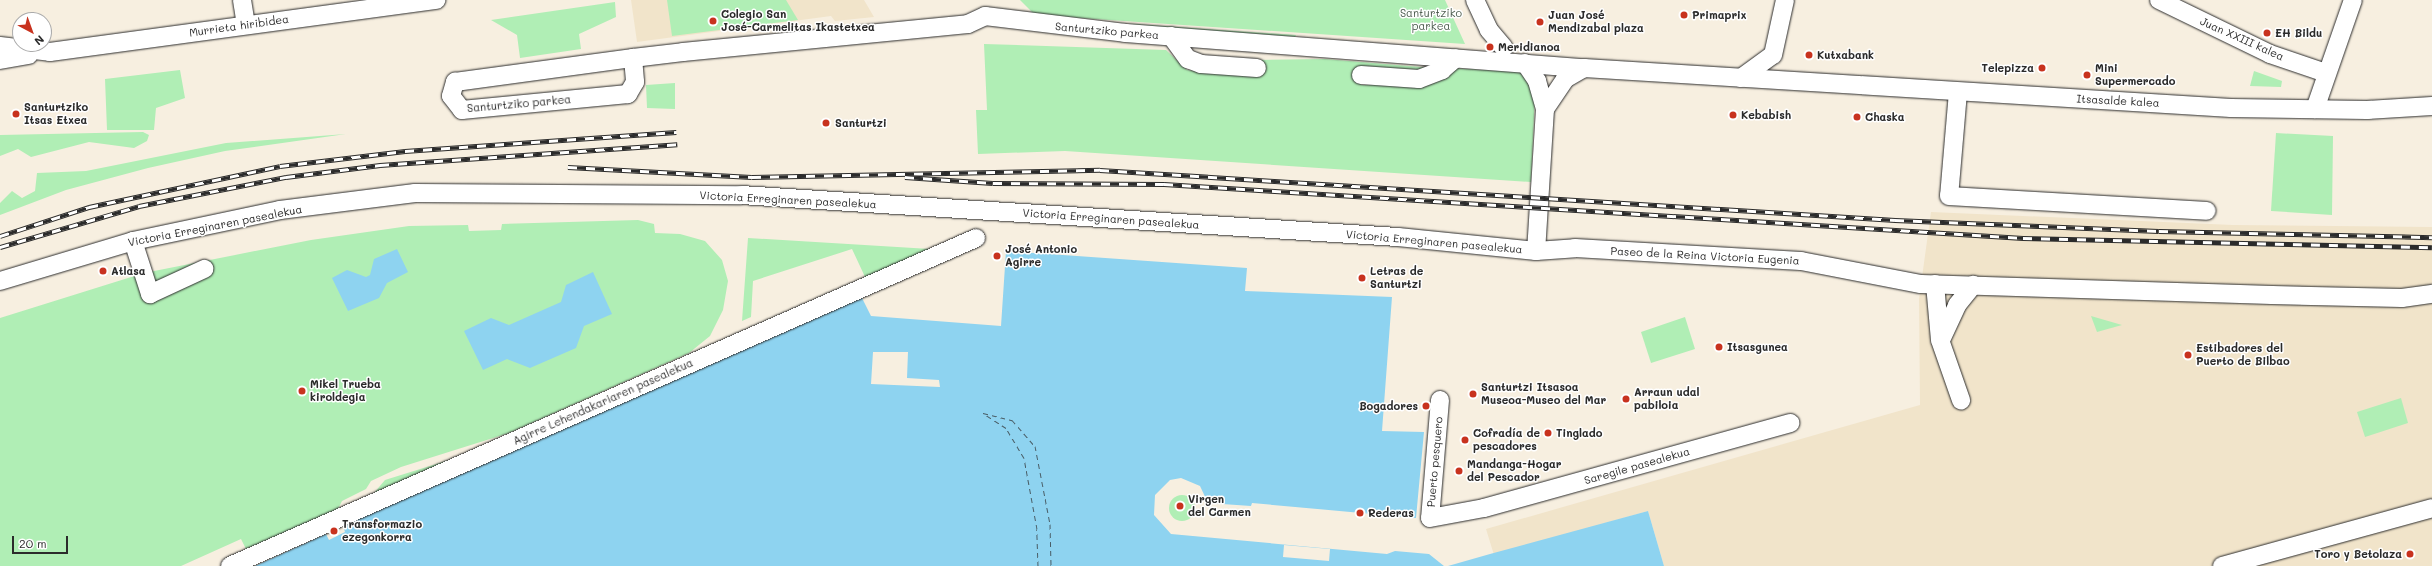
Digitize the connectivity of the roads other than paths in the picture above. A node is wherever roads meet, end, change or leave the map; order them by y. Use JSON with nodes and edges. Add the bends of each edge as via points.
{"nodes":[{"id":1,"x":242,"y":0,"type":"edge"},
{"id":2,"x":437,"y":0,"type":"edge"},
{"id":3,"x":1475,"y":0,"type":"edge"},
{"id":4,"x":1785,"y":0,"type":"edge"},
{"id":5,"x":2159,"y":0,"type":"edge"},
{"id":6,"x":2353,"y":0,"type":"edge"},
{"id":7,"x":985,"y":8,"type":"edge"},
{"id":8,"x":246,"y":24,"type":"junction"},
{"id":9,"x":1171,"y":36,"type":"junction"},
{"id":10,"x":0,"y":46,"type":"edge"},
{"id":11,"x":12,"y":48,"type":"edge"},
{"id":12,"x":1504,"y":48,"type":"dead end"},
{"id":13,"x":52,"y":50,"type":"edge"},
{"id":14,"x":41,"y":52,"type":"edge"},
{"id":15,"x":633,"y":58,"type":"junction"},
{"id":16,"x":1456,"y":58,"type":"junction"},
{"id":17,"x":0,"y":60,"type":"edge"},
{"id":18,"x":1525,"y":63,"type":"junction"},
{"id":19,"x":1257,"y":68,"type":"dead end"},
{"id":20,"x":1584,"y":68,"type":"junction"},
{"id":21,"x":2326,"y":73,"type":"junction"},
{"id":22,"x":1361,"y":75,"type":"dead end"},
{"id":23,"x":1741,"y":78,"type":"junction"},
{"id":24,"x":1803,"y":81,"type":"joint"},
{"id":25,"x":1958,"y":92,"type":"junction"},
{"id":26,"x":2432,"y":106,"type":"edge"},
{"id":27,"x":1545,"y":109,"type":"junction"},
{"id":28,"x":2315,"y":109,"type":"junction"},
{"id":29,"x":2207,"y":211,"type":"dead end"},
{"id":30,"x":976,"y":238,"type":"dead end"},
{"id":31,"x":133,"y":241,"type":"junction"},
{"id":32,"x":1536,"y":251,"type":"junction"},
{"id":33,"x":204,"y":269,"type":"dead end"},
{"id":34,"x":0,"y":281,"type":"edge"},
{"id":35,"x":1928,"y":284,"type":"junction"},
{"id":36,"x":1973,"y":285,"type":"junction"},
{"id":37,"x":2432,"y":294,"type":"edge"},
{"id":38,"x":2402,"y":298,"type":"junction"},
{"id":39,"x":2432,"y":305,"type":"edge"},
{"id":40,"x":1940,"y":340,"type":"junction"},
{"id":41,"x":1440,"y":400,"type":"dead end"},
{"id":42,"x":1961,"y":400,"type":"dead end"},
{"id":43,"x":1790,"y":423,"type":"dead end"},
{"id":44,"x":1484,"y":508,"type":"joint"},
{"id":45,"x":2432,"y":508,"type":"edge"},
{"id":46,"x":230,"y":566,"type":"edge"},
{"id":47,"x":2222,"y":566,"type":"edge"}],
"edges":[{"from":1,"to":8,"type":"street"},
{"from":2,"to":8,"type":"street","name":"Murrieta hiribidea"},
{"from":3,"to":12,"type":"street","via":[[1489,30]]},
{"from":4,"to":23,"type":"street","via":[[1773,55]]},
{"from":5,"to":21,"type":"street","name":"Juan XXIII kalea","via":[[2270,54]]},
{"from":6,"to":21,"type":"street"},
{"from":7,"to":9,"type":"street","name":"Santurtziko parkea"},
{"from":7,"to":15,"type":"street","name":"Santurtziko parkea","via":[[968,24]]},
{"from":8,"to":13,"type":"street","name":"Murrieta hiribidea"},
{"from":9,"to":16,"type":"street","name":"Santurtziko parkea"},
{"from":9,"to":19,"type":"street","via":[[1188,59],[1201,64]]},
{"from":10,"to":11,"type":"street","name":"Murrieta hiribidea"},
{"from":14,"to":17,"type":"street","name":"Murrieta hiribidea"},
{"from":15,"to":15,"type":"street","name":"Santurtziko parkea","via":[[455,82],[451,96],[462,110],[628,94],[635,82]]},
{"from":16,"to":18,"type":"street","name":"Santurtziko parkea"},
{"from":16,"to":22,"type":"street","via":[[1442,70],[1419,79]]},
{"from":18,"to":20,"type":"street","name":"Santurtziko parkea"},
{"from":18,"to":27,"type":"street","via":[[1537,81]]},
{"from":20,"to":23,"type":"street","name":"Santurtziko parkea"},
{"from":20,"to":27,"type":"street","via":[[1565,78]]},
{"from":21,"to":28,"type":"street"},
{"from":23,"to":24,"type":"street","name":"Santurtziko parkea"},
{"from":24,"to":25,"type":"street","name":"Itsasalde kalea"},
{"from":25,"to":28,"type":"street","name":"Itsasalde kalea","via":[[2230,108]]},
{"from":25,"to":29,"type":"street","via":[[1949,196]]},
{"from":26,"to":28,"type":"street","name":"Itsasalde kalea"},
{"from":27,"to":32,"type":"street"},
{"from":30,"to":46,"type":"street","name":"Agirre Lehendakariaren pasealekua"},
{"from":31,"to":32,"type":"street","name":"Victoria Erreginaren pasealekua","via":[[280,210],[415,193],[741,195],[1398,237]]},
{"from":31,"to":33,"type":"street","via":[[150,294]]},
{"from":31,"to":34,"type":"street","name":"Victoria Erreginaren pasealekua"},
{"from":32,"to":35,"type":"street","name":"Paseo de la Reina Victoria Eugenia","via":[[1575,248],[1801,261]]},
{"from":35,"to":36,"type":"street","name":"Paseo de la Reina Victoria Eugenia"},
{"from":35,"to":40,"type":"street"},
{"from":36,"to":38,"type":"street","name":"Paseo de la Reina Victoria Eugenia"},
{"from":36,"to":40,"type":"street","via":[[1957,305]]},
{"from":37,"to":38,"type":"street"},
{"from":38,"to":39,"type":"street"},
{"from":40,"to":42,"type":"street"},
{"from":41,"to":44,"type":"street","name":"Puerto pesquero","via":[[1430,518]]},
{"from":43,"to":44,"type":"street","name":"Saregile pasealekua"},
{"from":45,"to":47,"type":"street"}]}
